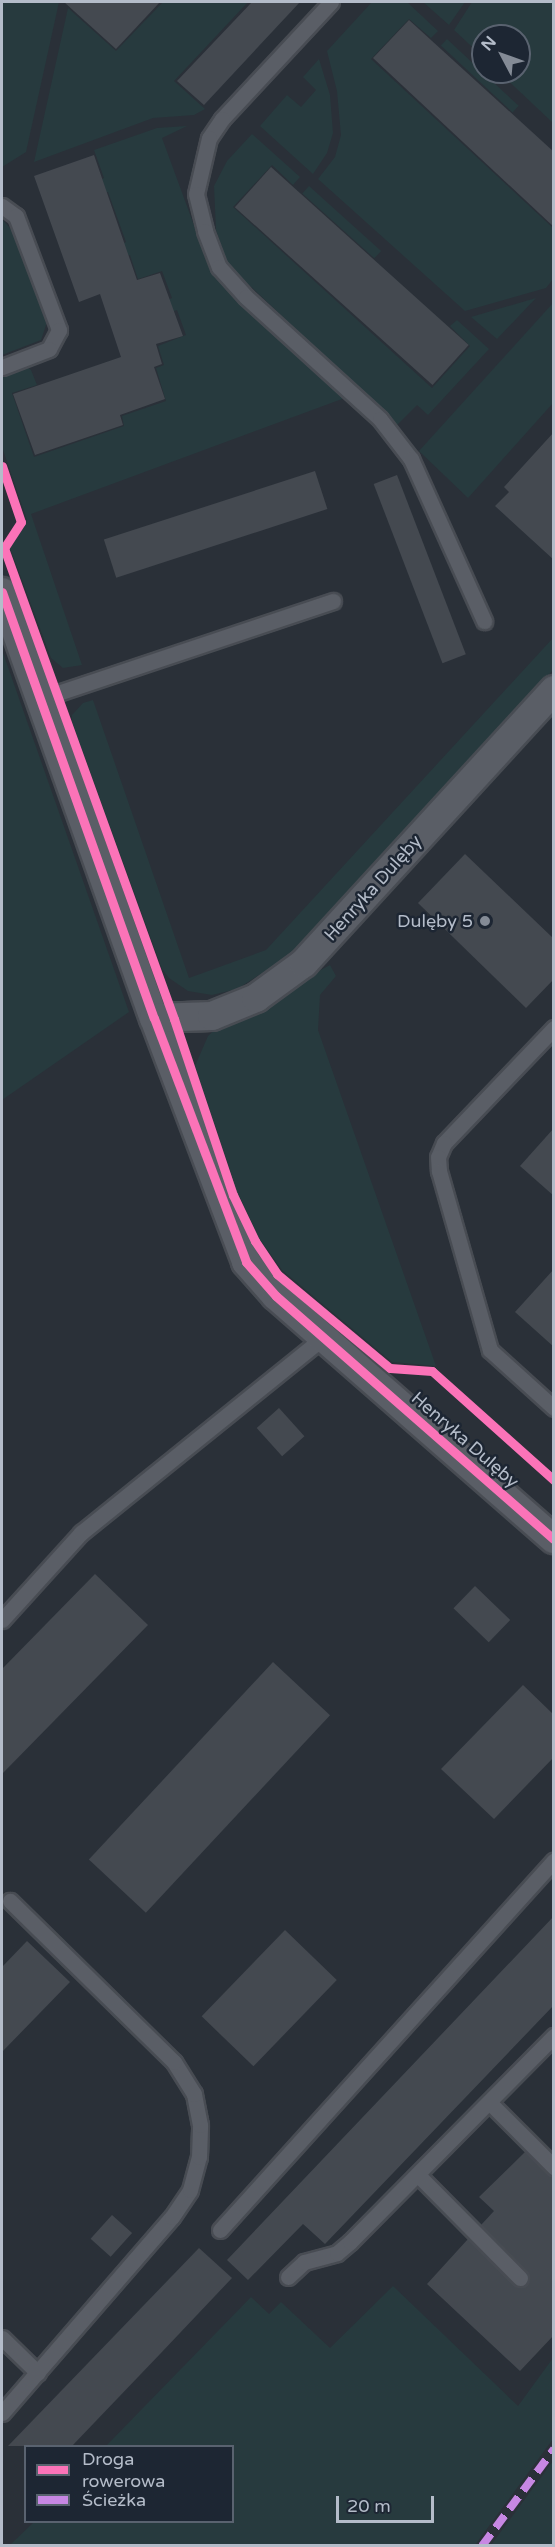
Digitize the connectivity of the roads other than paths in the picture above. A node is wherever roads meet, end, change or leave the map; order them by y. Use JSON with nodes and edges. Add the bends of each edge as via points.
{"nodes":[{"id":1,"x":331,"y":2,"type":"edge"},
{"id":2,"x":2,"y":206,"type":"edge"},
{"id":3,"x":2,"y":367,"type":"edge"},
{"id":4,"x":2,"y":592,"type":"edge"},
{"id":5,"x":333,"y":601,"type":"dead end"},
{"id":6,"x":484,"y":621,"type":"dead end"},
{"id":7,"x":554,"y":690,"type":"edge"},
{"id":8,"x":40,"y":699,"type":"junction"},
{"id":9,"x":154,"y":1018,"type":"junction"},
{"id":10,"x":554,"y":1028,"type":"edge"},
{"id":11,"x":324,"y":1336,"type":"junction"},
{"id":12,"x":554,"y":1408,"type":"edge"},
{"id":13,"x":554,"y":1539,"type":"edge"},
{"id":14,"x":2,"y":1620,"type":"edge"},
{"id":15,"x":554,"y":1861,"type":"edge"},
{"id":16,"x":10,"y":1901,"type":"dead end"},
{"id":17,"x":554,"y":2036,"type":"edge"},
{"id":18,"x":490,"y":2103,"type":"junction"},
{"id":19,"x":554,"y":2167,"type":"edge"},
{"id":20,"x":418,"y":2175,"type":"junction"},
{"id":21,"x":220,"y":2230,"type":"dead end"},
{"id":22,"x":288,"y":2277,"type":"dead end"},
{"id":23,"x":520,"y":2278,"type":"dead end"},
{"id":24,"x":2,"y":2338,"type":"edge"},
{"id":25,"x":38,"y":2373,"type":"junction"},
{"id":26,"x":2,"y":2413,"type":"edge"}],
"edges":[{"from":1,"to":6,"type":"lane","via":[[222,119],[209,138],[196,194],[205,231],[219,267],[246,297],[380,419],[411,459]]},
{"from":2,"to":3,"type":"lane","via":[[16,216],[58,330],[49,349]]},
{"from":4,"to":8,"type":"street","name":"Henryka Dulęby"},
{"from":5,"to":8,"type":"lane"},
{"from":7,"to":9,"type":"street","name":"Henryka Dulęby","via":[[304,963],[255,998],[212,1016]]},
{"from":8,"to":9,"type":"street","name":"Henryka Dulęby"},
{"from":9,"to":11,"type":"street","name":"Henryka Dulęby","via":[[238,1247],[276,1296]]},
{"from":10,"to":12,"type":"lane","via":[[444,1143],[438,1157],[490,1350]]},
{"from":11,"to":13,"type":"street","name":"Henryka Dulęby"},
{"from":11,"to":14,"type":"lane","via":[[81,1533]]},
{"from":15,"to":21,"type":"lane"},
{"from":16,"to":25,"type":"lane","via":[[174,2062],[194,2094],[200,2125],[190,2190],[172,2217]]},
{"from":17,"to":18,"type":"lane"},
{"from":18,"to":19,"type":"lane"},
{"from":18,"to":20,"type":"lane"},
{"from":20,"to":22,"type":"lane","via":[[337,2253],[304,2262]]},
{"from":20,"to":23,"type":"lane"},
{"from":24,"to":25,"type":"lane"},
{"from":25,"to":26,"type":"lane"}]}
